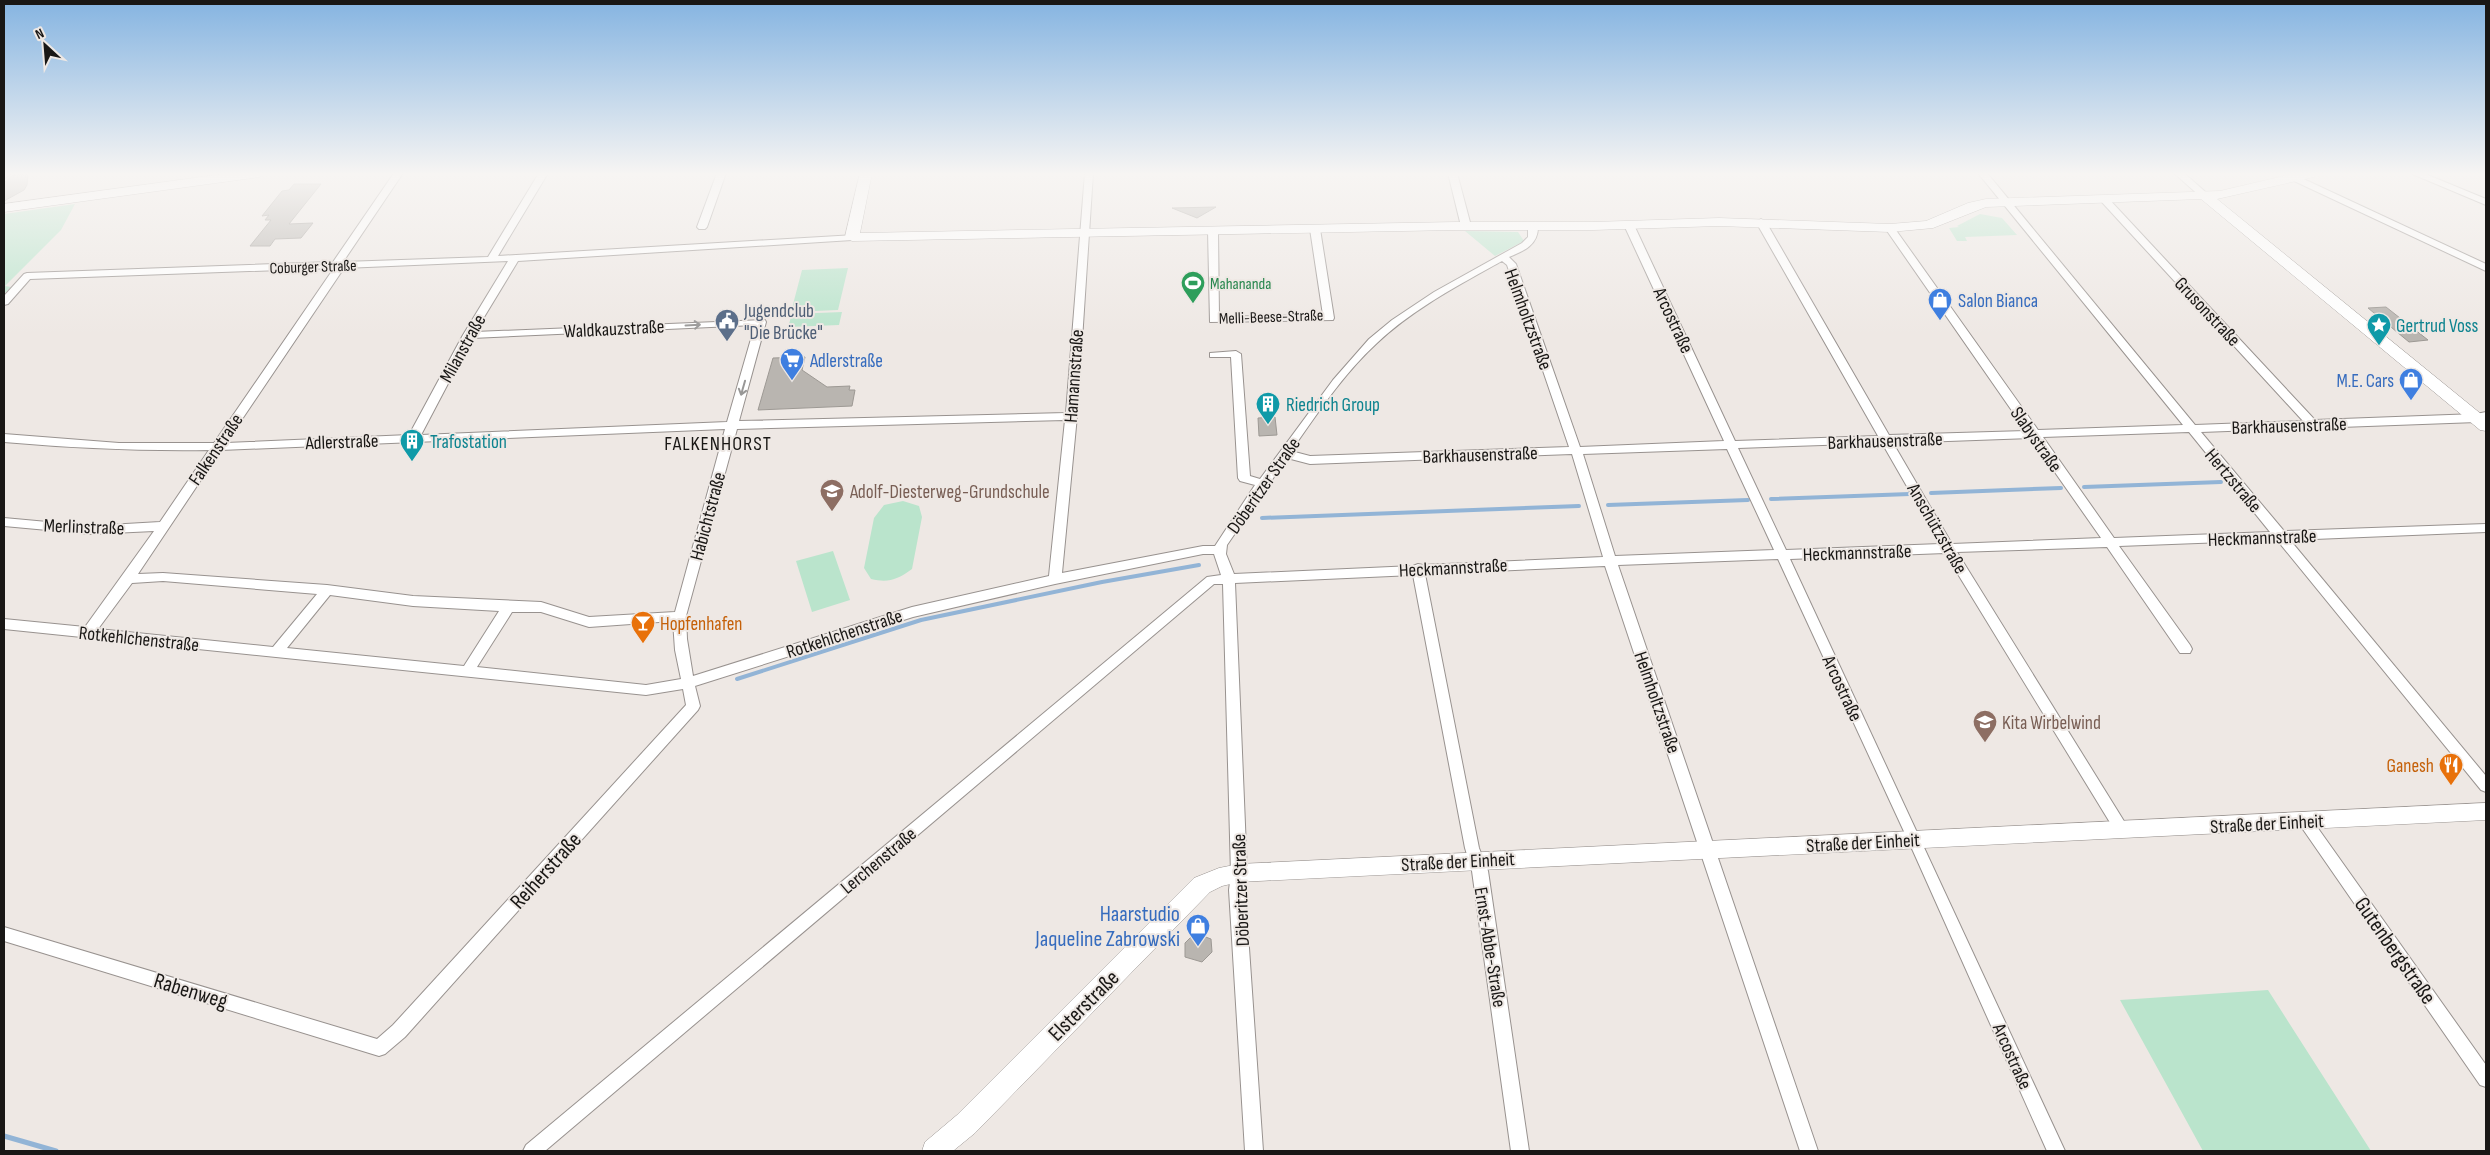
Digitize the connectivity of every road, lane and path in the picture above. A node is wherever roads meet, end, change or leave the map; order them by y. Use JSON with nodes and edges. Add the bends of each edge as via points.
{"nodes":[{"id":1,"x":364,"y":227,"type":"edge"},
{"id":2,"x":511,"y":227,"type":"edge"},
{"id":3,"x":854,"y":227,"type":"edge"},
{"id":4,"x":1084,"y":227,"type":"edge"},
{"id":5,"x":1421,"y":227,"type":"edge"},
{"id":6,"x":1526,"y":227,"type":"edge"},
{"id":7,"x":1533,"y":227,"type":"junction"},
{"id":8,"x":1538,"y":227,"type":"edge"},
{"id":9,"x":1630,"y":227,"type":"edge"},
{"id":10,"x":1764,"y":227,"type":"edge"},
{"id":11,"x":1866,"y":227,"type":"edge"},
{"id":12,"x":1904,"y":227,"type":"edge"},
{"id":13,"x":2026,"y":227,"type":"edge"},
{"id":14,"x":2130,"y":227,"type":"edge"},
{"id":15,"x":2243,"y":227,"type":"edge"},
{"id":16,"x":2399,"y":227,"type":"edge"},
{"id":17,"x":1890,"y":228,"type":"junction"},
{"id":18,"x":1315,"y":229,"type":"junction"},
{"id":19,"x":1213,"y":231,"type":"junction"},
{"id":20,"x":1083,"y":233,"type":"junction"},
{"id":21,"x":852,"y":237,"type":"junction"},
{"id":22,"x":1502,"y":257,"type":"junction"},
{"id":23,"x":514,"y":258,"type":"junction"},
{"id":24,"x":491,"y":260,"type":"junction"},
{"id":25,"x":339,"y":265,"type":"junction"},
{"id":26,"x":2486,"y":268,"type":"edge"},
{"id":27,"x":4,"y":302,"type":"edge"},
{"id":28,"x":761,"y":322,"type":"joint"},
{"id":29,"x":468,"y":335,"type":"junction"},
{"id":30,"x":1214,"y":355,"type":"dead end"},
{"id":31,"x":1070,"y":416,"type":"junction"},
{"id":32,"x":2483,"y":420,"type":"edge"},
{"id":33,"x":732,"y":424,"type":"junction"},
{"id":34,"x":2312,"y":424,"type":"junction"},
{"id":35,"x":2192,"y":429,"type":"junction"},
{"id":36,"x":2034,"y":435,"type":"junction"},
{"id":37,"x":4,"y":438,"type":"edge"},
{"id":38,"x":413,"y":439,"type":"junction"},
{"id":39,"x":1887,"y":440,"type":"junction"},
{"id":40,"x":1732,"y":445,"type":"junction"},
{"id":41,"x":219,"y":446,"type":"junction"},
{"id":42,"x":1576,"y":450,"type":"junction"},
{"id":43,"x":1283,"y":453,"type":"junction"},
{"id":44,"x":1264,"y":484,"type":"junction"},
{"id":45,"x":4,"y":522,"type":"edge"},
{"id":46,"x":163,"y":526,"type":"junction"},
{"id":47,"x":2486,"y":528,"type":"edge"},
{"id":48,"x":2281,"y":537,"type":"junction"},
{"id":49,"x":2109,"y":542,"type":"junction"},
{"id":50,"x":1948,"y":548,"type":"junction"},
{"id":51,"x":1220,"y":550,"type":"junction"},
{"id":52,"x":1782,"y":555,"type":"junction"},
{"id":53,"x":1610,"y":561,"type":"junction"},
{"id":54,"x":1418,"y":568,"type":"junction"},
{"id":55,"x":128,"y":579,"type":"junction"},
{"id":56,"x":1055,"y":579,"type":"junction"},
{"id":57,"x":1229,"y":579,"type":"junction"},
{"id":58,"x":327,"y":590,"type":"junction"},
{"id":59,"x":508,"y":607,"type":"junction"},
{"id":60,"x":680,"y":616,"type":"junction"},
{"id":61,"x":5,"y":626,"type":"edge"},
{"id":62,"x":88,"y":632,"type":"junction"},
{"id":63,"x":2185,"y":649,"type":"dead end"},
{"id":64,"x":274,"y":653,"type":"junction"},
{"id":65,"x":467,"y":672,"type":"junction"},
{"id":66,"x":688,"y":683,"type":"junction"},
{"id":67,"x":2486,"y":786,"type":"edge"},
{"id":68,"x":2486,"y":811,"type":"edge"},
{"id":69,"x":2305,"y":821,"type":"junction"},
{"id":70,"x":2122,"y":830,"type":"junction"},
{"id":71,"x":1914,"y":839,"type":"junction"},
{"id":72,"x":1708,"y":850,"type":"junction"},
{"id":73,"x":1476,"y":859,"type":"junction"},
{"id":74,"x":1239,"y":873,"type":"junction"},
{"id":75,"x":4,"y":934,"type":"edge"},
{"id":76,"x":379,"y":1048,"type":"joint"},
{"id":77,"x":2486,"y":1079,"type":"edge"},
{"id":78,"x":532,"y":1151,"type":"edge"},
{"id":79,"x":934,"y":1151,"type":"edge"},
{"id":80,"x":1254,"y":1151,"type":"edge"},
{"id":81,"x":1520,"y":1151,"type":"edge"},
{"id":82,"x":1808,"y":1151,"type":"edge"},
{"id":83,"x":2056,"y":1151,"type":"edge"}],
"edges":[{"from":1,"to":25,"type":"street","name":"Falkenstraße"},
{"from":2,"to":24,"type":"street"},
{"from":3,"to":21,"type":"street"},
{"from":4,"to":20,"type":"street","name":"Hamannstraße"},
{"from":5,"to":18,"type":"street","name":"Coburger Straße"},
{"from":6,"to":7,"type":"street","name":"Coburger Straße"},
{"from":7,"to":8,"type":"street"},
{"from":7,"to":22,"type":"street","name":"Döberitzer Straße","via":[[1530,242]]},
{"from":9,"to":40,"type":"street","name":"Arcostraße"},
{"from":10,"to":39,"type":"street","name":"Anschützstraße"},
{"from":11,"to":17,"type":"street"},
{"from":12,"to":17,"type":"street"},
{"from":13,"to":35,"type":"street","name":"Hertzstraße"},
{"from":14,"to":34,"type":"street","name":"Grusonstraße"},
{"from":15,"to":32,"type":"street"},
{"from":16,"to":26,"type":"street"},
{"from":17,"to":36,"type":"street","name":"Slabystraße"},
{"from":18,"to":19,"type":"street","name":"Coburger Straße"},
{"from":18,"to":19,"type":"street","name":"Melli-Beese-Straße","via":[[1329,318],[1214,320]]},
{"from":19,"to":20,"type":"street","name":"Coburger Straße"},
{"from":20,"to":21,"type":"street","name":"Coburger Straße"},
{"from":20,"to":31,"type":"street","name":"Hamannstraße"},
{"from":21,"to":23,"type":"street","name":"Coburger Straße"},
{"from":22,"to":42,"type":"street","name":"Helmholtzstraße","via":[[1511,264]]},
{"from":22,"to":43,"type":"street","name":"Döberitzer Straße","via":[[1385,330],[1349,364]]},
{"from":23,"to":24,"type":"street","name":"Coburger Straße"},
{"from":23,"to":29,"type":"street","name":"Milanstraße"},
{"from":24,"to":25,"type":"street","name":"Coburger Straße"},
{"from":25,"to":27,"type":"street","name":"Coburger Straße","via":[[27,276]]},
{"from":25,"to":41,"type":"street","name":"Falkenstraße"},
{"from":29,"to":28,"type":"street","name":"Waldkauzstraße","one_way":true},
{"from":28,"to":33,"type":"street","name":"Habichtstraße","one_way":true},
{"from":29,"to":38,"type":"street","name":"Milanstraße"},
{"from":30,"to":44,"type":"street","via":[[1236,354],[1244,478]]},
{"from":31,"to":33,"type":"street","name":"Adlerstraße"},
{"from":31,"to":56,"type":"street","name":"Hamannstraße"},
{"from":32,"to":34,"type":"street","name":"Barkhausenstraße"},
{"from":33,"to":38,"type":"street","name":"Adlerstraße"},
{"from":33,"to":60,"type":"street","name":"Habichtstraße"},
{"from":34,"to":35,"type":"street","name":"Barkhausenstraße"},
{"from":35,"to":36,"type":"street","name":"Barkhausenstraße"},
{"from":35,"to":48,"type":"street","name":"Hertzstraße"},
{"from":36,"to":39,"type":"street","name":"Barkhausenstraße"},
{"from":36,"to":49,"type":"street","name":"Slabystraße"},
{"from":37,"to":41,"type":"street","name":"Adlerstraße","via":[[63,444]]},
{"from":38,"to":41,"type":"street","name":"Adlerstraße"},
{"from":39,"to":40,"type":"street","name":"Barkhausenstraße"},
{"from":39,"to":50,"type":"street","name":"Anschützstraße"},
{"from":40,"to":42,"type":"street","name":"Barkhausenstraße"},
{"from":40,"to":52,"type":"street","name":"Arcostraße"},
{"from":41,"to":46,"type":"street","name":"Falkenstraße"},
{"from":42,"to":43,"type":"street","name":"Barkhausenstraße","via":[[1310,460]]},
{"from":42,"to":53,"type":"street","name":"Helmholtzstraße"},
{"from":43,"to":44,"type":"street","name":"Döberitzer Straße"},
{"from":44,"to":51,"type":"street","name":"Döberitzer Straße"},
{"from":45,"to":46,"type":"street","name":"Merlinstraße","via":[[91,530]]},
{"from":46,"to":55,"type":"street","name":"Falkenstraße"},
{"from":47,"to":48,"type":"street","name":"Heckmannstraße"},
{"from":48,"to":49,"type":"street","name":"Heckmannstraße"},
{"from":48,"to":67,"type":"street","name":"Hertzstraße"},
{"from":49,"to":50,"type":"street","name":"Heckmannstraße"},
{"from":49,"to":63,"type":"street","name":"Slabystraße"},
{"from":50,"to":52,"type":"street","name":"Heckmannstraße"},
{"from":50,"to":70,"type":"street","name":"Anschützstraße"},
{"from":51,"to":56,"type":"street","name":"Rotkehlchenstraße","via":[[1203,550]]},
{"from":51,"to":57,"type":"street","name":"Döberitzer Straße"},
{"from":52,"to":53,"type":"street","name":"Heckmannstraße"},
{"from":52,"to":71,"type":"street","name":"Arcostraße"},
{"from":53,"to":54,"type":"street","name":"Heckmannstraße"},
{"from":53,"to":72,"type":"street","name":"Helmholtzstraße"},
{"from":54,"to":57,"type":"street","name":"Heckmannstraße"},
{"from":54,"to":73,"type":"street","name":"Ernst-Abbe-Straße"},
{"from":55,"to":58,"type":"street","via":[[163,577]]},
{"from":55,"to":62,"type":"street","name":"Falkenstraße"},
{"from":56,"to":66,"type":"street","name":"Rotkehlchenstraße","via":[[912,612]]},
{"from":57,"to":74,"type":"street","name":"Döberitzer Straße"},
{"from":57,"to":78,"type":"street","name":"Lerchenstraße","via":[[1211,580]]},
{"from":58,"to":59,"type":"street","via":[[413,601]]},
{"from":58,"to":64,"type":"street"},
{"from":59,"to":60,"type":"street","via":[[541,607],[589,622]]},
{"from":59,"to":65,"type":"street"},
{"from":60,"to":66,"type":"street","name":"Habichtstraße","via":[[681,657]]},
{"from":61,"to":62,"type":"street","name":"Rotkehlchenstraße"},
{"from":62,"to":64,"type":"street","name":"Rotkehlchenstraße"},
{"from":64,"to":65,"type":"street","name":"Rotkehlchenstraße"},
{"from":65,"to":66,"type":"street","name":"Rotkehlchenstraße","via":[[631,690],[653,690]]},
{"from":66,"to":76,"type":"street","name":"Reiherstraße","via":[[692,706],[399,1031]]},
{"from":68,"to":69,"type":"street","name":"Straße der Einheit"},
{"from":69,"to":70,"type":"street","name":"Straße der Einheit"},
{"from":69,"to":77,"type":"street","name":"Gutenbergstraße"},
{"from":70,"to":71,"type":"street","name":"Straße der Einheit"},
{"from":71,"to":72,"type":"street","name":"Straße der Einheit"},
{"from":71,"to":83,"type":"street","name":"Arcostraße"},
{"from":72,"to":73,"type":"street","name":"Straße der Einheit"},
{"from":72,"to":82,"type":"street","name":"Helmholtzstraße"},
{"from":73,"to":74,"type":"street","name":"Straße der Einheit"},
{"from":73,"to":81,"type":"street","name":"Ernst-Abbe-Straße","via":[[1495,965]]},
{"from":74,"to":79,"type":"street","name":"Elsterstraße","via":[[1202,885],[966,1124]]},
{"from":74,"to":80,"type":"street","name":"Döberitzer Straße","via":[[1237,890]]},
{"from":75,"to":76,"type":"street","name":"Rabenweg"}]}
